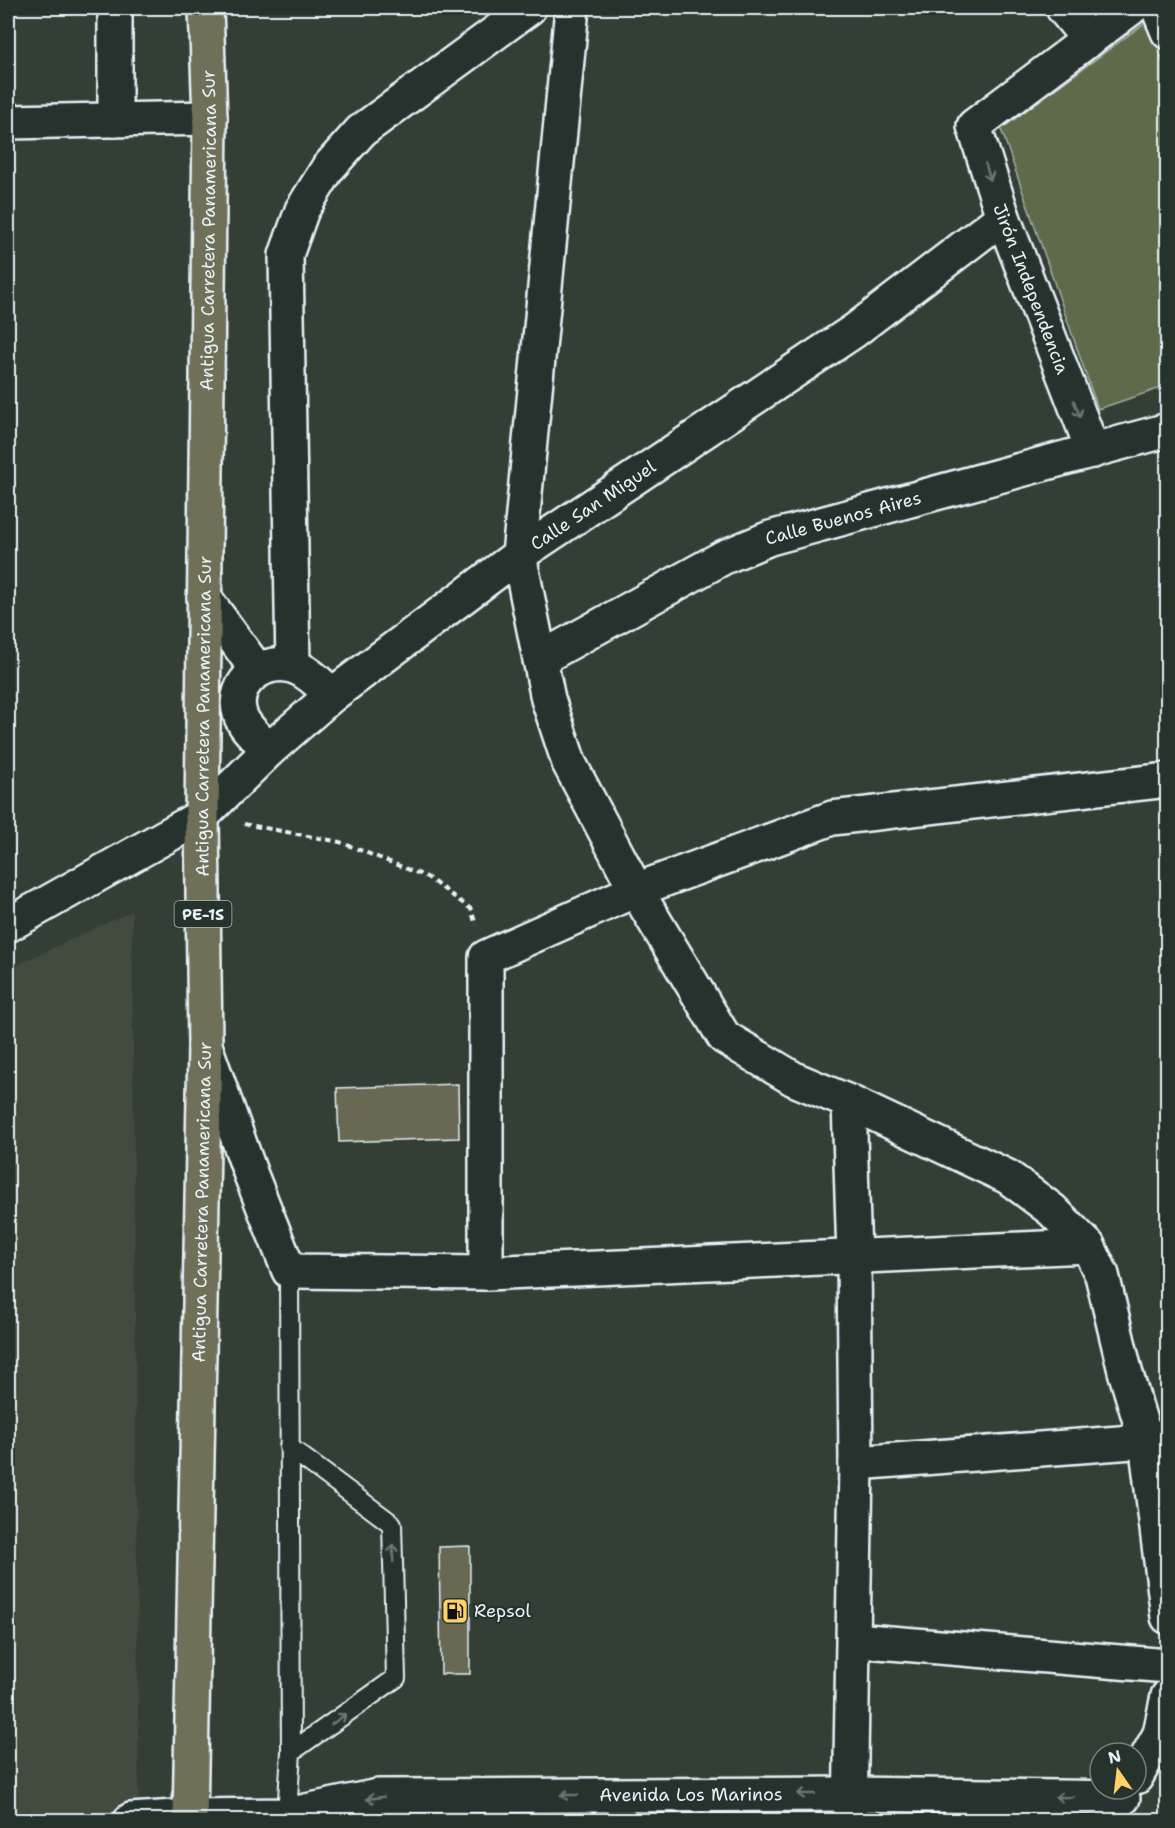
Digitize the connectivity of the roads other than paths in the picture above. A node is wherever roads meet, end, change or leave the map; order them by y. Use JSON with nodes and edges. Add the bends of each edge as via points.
{"nodes":[{"id":1,"x":115,"y":8,"type":"edge"},
{"id":2,"x":206,"y":8,"type":"edge"},
{"id":3,"x":529,"y":8,"type":"edge"},
{"id":4,"x":572,"y":8,"type":"edge"},
{"id":5,"x":1063,"y":8,"type":"edge"},
{"id":6,"x":1131,"y":8,"type":"edge"},
{"id":7,"x":1158,"y":8,"type":"edge"},
{"id":8,"x":1167,"y":32,"type":"edge"},
{"id":9,"x":1089,"y":39,"type":"junction"},
{"id":10,"x":210,"y":118,"type":"junction"},
{"id":11,"x":114,"y":120,"type":"junction"},
{"id":12,"x":8,"y":122,"type":"edge"},
{"id":13,"x":1003,"y":217,"type":"junction"},
{"id":14,"x":1167,"y":430,"type":"edge"},
{"id":15,"x":1093,"y":451,"type":"junction"},
{"id":16,"x":519,"y":555,"type":"junction"},
{"id":17,"x":204,"y":597,"type":"junction"},
{"id":18,"x":540,"y":659,"type":"junction"},
{"id":19,"x":293,"y":666,"type":"junction"},
{"id":20,"x":257,"y":670,"type":"junction"},
{"id":21,"x":332,"y":695,"type":"junction"},
{"id":22,"x":269,"y":750,"type":"junction"},
{"id":23,"x":1167,"y":780,"type":"edge"},
{"id":24,"x":202,"y":816,"type":"junction"},
{"id":25,"x":636,"y":890,"type":"junction"},
{"id":26,"x":8,"y":925,"type":"edge"},
{"id":27,"x":205,"y":1045,"type":"junction"},
{"id":28,"x":849,"y":1102,"type":"junction"},
{"id":29,"x":1088,"y":1246,"type":"junction"},
{"id":30,"x":854,"y":1257,"type":"junction"},
{"id":31,"x":288,"y":1270,"type":"junction"},
{"id":32,"x":486,"y":1273,"type":"junction"},
{"id":33,"x":1157,"y":1439,"type":"edge"},
{"id":34,"x":289,"y":1447,"type":"junction"},
{"id":35,"x":856,"y":1463,"type":"junction"},
{"id":36,"x":1167,"y":1617,"type":"edge"},
{"id":37,"x":854,"y":1640,"type":"junction"},
{"id":38,"x":1167,"y":1666,"type":"edge"},
{"id":39,"x":1167,"y":1696,"type":"edge"},
{"id":40,"x":1164,"y":1733,"type":"edge"},
{"id":41,"x":291,"y":1752,"type":"junction"},
{"id":42,"x":1148,"y":1760,"type":"edge"},
{"id":43,"x":1088,"y":1798,"type":"edge"},
{"id":44,"x":850,"y":1807,"type":"edge"},
{"id":45,"x":190,"y":1818,"type":"edge"},
{"id":46,"x":295,"y":1819,"type":"edge"},
{"id":47,"x":131,"y":1821,"type":"edge"}],
"edges":[{"from":1,"to":11,"type":"street"},
{"from":2,"to":10,"type":"highway","name":"Antigua Carretera Panamericana Sur","number":"PE-1S"},
{"from":3,"to":19,"type":"street","via":[[361,131],[328,168],[302,210],[286,255]]},
{"from":4,"to":16,"type":"street"},
{"from":5,"to":9,"type":"street"},
{"from":6,"to":9,"type":"street"},
{"from":7,"to":8,"type":"street"},
{"from":9,"to":13,"type":"street","name":"Jirón Independencia","one_way":true,"via":[[974,126]]},
{"from":10,"to":11,"type":"street"},
{"from":10,"to":17,"type":"highway","name":"Antigua Carretera Panamericana Sur","number":"PE-1S"},
{"from":11,"to":12,"type":"street"},
{"from":13,"to":15,"type":"street","name":"Jirón Independencia","one_way":true},
{"from":13,"to":16,"type":"street","name":"Calle San Miguel","via":[[854,331]]},
{"from":14,"to":15,"type":"street","name":"Calle Buenos Aires"},
{"from":15,"to":18,"type":"street","name":"Calle Buenos Aires","via":[[770,538],[724,557]]},
{"from":16,"to":18,"type":"street"},
{"from":16,"to":21,"type":"street","name":"Calle San Miguel"},
{"from":17,"to":20,"type":"street"},
{"from":17,"to":24,"type":"highway","name":"Antigua Carretera Panamericana Sur","number":"PE-1S"},
{"from":18,"to":25,"type":"street","via":[[548,699],[569,763]]},
{"from":19,"to":20,"type":"street"},
{"from":19,"to":21,"type":"street"},
{"from":20,"to":22,"type":"street","via":[[247,678],[238,702],[247,727]]},
{"from":21,"to":22,"type":"street","name":"Calle San Miguel"},
{"from":22,"to":24,"type":"street","name":"Calle San Miguel"},
{"from":23,"to":25,"type":"street","via":[[832,818]]},
{"from":24,"to":26,"type":"street","name":"Calle San Miguel"},
{"from":24,"to":27,"type":"highway","name":"Antigua Carretera Panamericana Sur","number":"PE-1S"},
{"from":25,"to":28,"type":"street","via":[[724,1037],[794,1079]]},
{"from":25,"to":32,"type":"street","via":[[486,957]]},
{"from":27,"to":31,"type":"street"},
{"from":27,"to":45,"type":"highway","name":"Antigua Carretera Panamericana Sur","number":"PE-1S"},
{"from":28,"to":29,"type":"street","via":[[1008,1177],[1052,1210]]},
{"from":28,"to":30,"type":"street"},
{"from":29,"to":30,"type":"street"},
{"from":29,"to":33,"type":"street","via":[[1102,1275],[1125,1371]]},
{"from":30,"to":32,"type":"street"},
{"from":30,"to":35,"type":"street"},
{"from":31,"to":32,"type":"street"},
{"from":31,"to":34,"type":"lane"},
{"from":33,"to":35,"type":"street"},
{"from":33,"to":36,"type":"street"},
{"from":34,"to":41,"type":"lane"},
{"from":41,"to":34,"type":"lane","one_way":true,"via":[[396,1678],[392,1524]]},
{"from":35,"to":37,"type":"street"},
{"from":37,"to":38,"type":"street"},
{"from":37,"to":44,"type":"street"},
{"from":39,"to":40,"type":"street"},
{"from":40,"to":42,"type":"street"},
{"from":41,"to":46,"type":"lane"},
{"from":43,"to":44,"type":"street","name":"Avenida Los Marinos","one_way":true},
{"from":44,"to":46,"type":"street","name":"Avenida Los Marinos","one_way":true,"via":[[378,1796]]},
{"from":45,"to":46,"type":"street","name":"Avenida Los Marinos"},
{"from":45,"to":47,"type":"street","name":"Avenida Los Marinos"}]}
